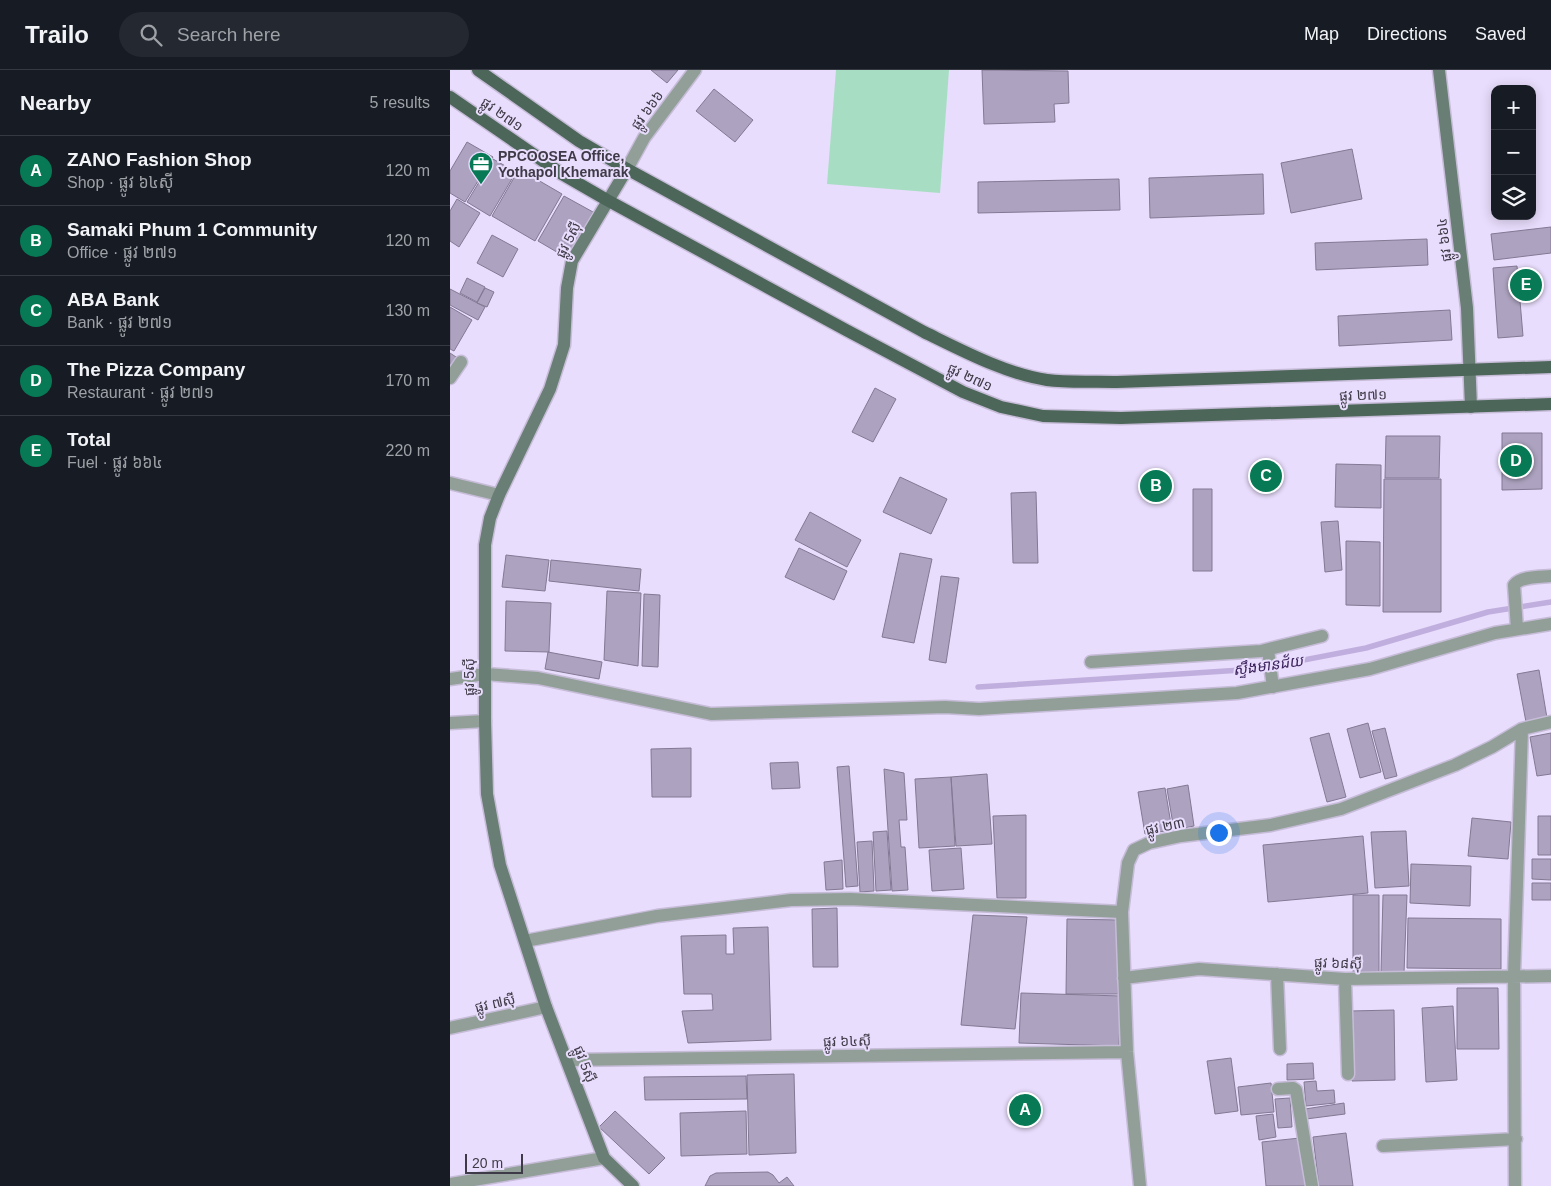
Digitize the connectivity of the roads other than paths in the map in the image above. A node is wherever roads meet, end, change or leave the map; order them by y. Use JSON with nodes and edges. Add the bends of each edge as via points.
{"nodes":[{"id":1,"x":478,"y":70,"type":"edge"},
{"id":2,"x":695,"y":70,"type":"edge"},
{"id":3,"x":1439,"y":70,"type":"edge"},
{"id":4,"x":450,"y":97,"type":"edge"},
{"id":5,"x":627,"y":169,"type":"junction"},
{"id":6,"x":607,"y":200,"type":"junction"},
{"id":7,"x":460,"y":362,"type":"dead end"},
{"id":8,"x":1551,"y":367,"type":"edge"},
{"id":9,"x":1469,"y":369,"type":"junction"},
{"id":10,"x":450,"y":378,"type":"edge"},
{"id":11,"x":1551,"y":404,"type":"edge"},
{"id":12,"x":1471,"y":407,"type":"junction"},
{"id":13,"x":450,"y":483,"type":"edge"},
{"id":14,"x":499,"y":495,"type":"junction"},
{"id":15,"x":1551,"y":576,"type":"edge"},
{"id":16,"x":1516,"y":624,"type":"junction"},
{"id":17,"x":1551,"y":624,"type":"edge"},
{"id":18,"x":1322,"y":636,"type":"dead end"},
{"id":19,"x":1269,"y":653,"type":"junction"},
{"id":20,"x":1091,"y":662,"type":"dead end"},
{"id":21,"x":485,"y":674,"type":"junction"},
{"id":22,"x":450,"y":679,"type":"edge"},
{"id":23,"x":1273,"y":682,"type":"junction"},
{"id":24,"x":485,"y":721,"type":"junction"},
{"id":25,"x":1551,"y":722,"type":"edge"},
{"id":26,"x":450,"y":723,"type":"edge"},
{"id":27,"x":1522,"y":729,"type":"junction"},
{"id":28,"x":1122,"y":912,"type":"junction"},
{"id":29,"x":526,"y":942,"type":"junction"},
{"id":30,"x":1277,"y":974,"type":"junction"},
{"id":31,"x":1514,"y":976,"type":"junction"},
{"id":32,"x":1551,"y":976,"type":"edge"},
{"id":33,"x":1124,"y":978,"type":"junction"},
{"id":34,"x":1345,"y":979,"type":"junction"},
{"id":35,"x":546,"y":1007,"type":"junction"},
{"id":36,"x":450,"y":1028,"type":"edge"},
{"id":37,"x":1280,"y":1049,"type":"dead end"},
{"id":38,"x":1127,"y":1052,"type":"junction"},
{"id":39,"x":568,"y":1060,"type":"junction"},
{"id":40,"x":1348,"y":1074,"type":"dead end"},
{"id":41,"x":1278,"y":1089,"type":"dead end"},
{"id":42,"x":1516,"y":1139,"type":"junction"},
{"id":43,"x":1383,"y":1146,"type":"dead end"},
{"id":44,"x":604,"y":1158,"type":"junction"},
{"id":45,"x":450,"y":1184,"type":"edge"},
{"id":46,"x":633,"y":1186,"type":"edge"},
{"id":47,"x":1140,"y":1186,"type":"edge"},
{"id":48,"x":1312,"y":1186,"type":"edge"},
{"id":49,"x":1516,"y":1186,"type":"edge"}],
"edges":[{"from":1,"to":5,"type":"main road","name":"ផ្លូវ ២៧១","via":[[579,141]]},
{"from":2,"to":5,"type":"street","name":"ផ្លូវ ៦៦៦","via":[[644,138]]},
{"from":3,"to":9,"type":"street","name":"ផ្លូវ ៦៦៤","via":[[1467,308]]},
{"from":4,"to":6,"type":"main road","name":"ផ្លូវ ២៧១","via":[[562,174]]},
{"from":5,"to":6,"type":"street","name":"ផ្លូវ 5ស៊ី"},
{"from":5,"to":9,"type":"main road","name":"ផ្លូវ ២៧១","via":[[924,332],[1008,369],[1047,380],[1117,382]]},
{"from":6,"to":12,"type":"main road","name":"ផ្លូវ ២៧១","via":[[938,379],[1001,407],[1043,416],[1121,418]]},
{"from":6,"to":14,"type":"street","name":"ផ្លូវ 5ស៊ី","via":[[572,261],[564,345],[550,389]]},
{"from":7,"to":10,"type":"street"},
{"from":8,"to":9,"type":"main road","name":"ផ្លូវ ២៧១"},
{"from":9,"to":12,"type":"street","name":"ផ្លូវ ៦៦៤"},
{"from":11,"to":12,"type":"main road","name":"ផ្លូវ ២៧១"},
{"from":13,"to":14,"type":"street"},
{"from":14,"to":21,"type":"street","name":"ផ្លូវ 5ស៊ី","via":[[485,545]]},
{"from":15,"to":16,"type":"street","via":[[1517,581],[1514,585]]},
{"from":16,"to":17,"type":"street"},
{"from":16,"to":23,"type":"street","via":[[1370,669]]},
{"from":18,"to":19,"type":"street"},
{"from":19,"to":20,"type":"street"},
{"from":19,"to":23,"type":"street"},
{"from":21,"to":22,"type":"street"},
{"from":21,"to":23,"type":"street","via":[[538,678],[711,714],[944,707],[979,709],[1237,693]]},
{"from":21,"to":24,"type":"street","name":"ផ្លូវ 5ស៊ី"},
{"from":24,"to":26,"type":"street"},
{"from":24,"to":29,"type":"street","name":"ផ្លូវ 5ស៊ី","via":[[487,794],[500,866]]},
{"from":25,"to":27,"type":"street","name":"ផ្លូវ ២៣"},
{"from":27,"to":28,"type":"street","name":"ផ្លូវ ២៣","via":[[1455,765],[1341,808],[1271,825],[1149,843],[1134,850],[1128,863]]},
{"from":27,"to":31,"type":"street"},
{"from":28,"to":29,"type":"street","via":[[850,899],[791,900],[658,916]]},
{"from":28,"to":33,"type":"street","name":"ផ្លូវ ២៣"},
{"from":29,"to":35,"type":"street","name":"ផ្លូវ 5ស៊ី"},
{"from":30,"to":33,"type":"street","name":"ផ្លូវ ៦៨ស៊ី","via":[[1199,969]]},
{"from":30,"to":34,"type":"street","name":"ផ្លូវ ៦៨ស៊ី"},
{"from":30,"to":37,"type":"street"},
{"from":31,"to":32,"type":"street","name":"ផ្លូវ ៦៨ស៊ី"},
{"from":31,"to":34,"type":"street","name":"ផ្លូវ ៦៨ស៊ី"},
{"from":31,"to":42,"type":"street"},
{"from":33,"to":38,"type":"street","name":"ផ្លូវ ២៣"},
{"from":34,"to":40,"type":"street"},
{"from":35,"to":36,"type":"street","name":"ផ្លូវ ៧ស៊ី"},
{"from":35,"to":39,"type":"street","name":"ផ្លូវ 5ស៊ី"},
{"from":38,"to":39,"type":"street","name":"ផ្លូវ ៦៤ស៊ី"},
{"from":38,"to":47,"type":"street","name":"ផ្លូវ ២៣"},
{"from":39,"to":44,"type":"street","name":"ផ្លូវ 5ស៊ី"},
{"from":41,"to":48,"type":"street","via":[[1296,1090]]},
{"from":42,"to":43,"type":"street"},
{"from":42,"to":49,"type":"street"},
{"from":44,"to":45,"type":"street"},
{"from":44,"to":46,"type":"street","name":"ផ្លូវ 5ស៊ី"}]}
